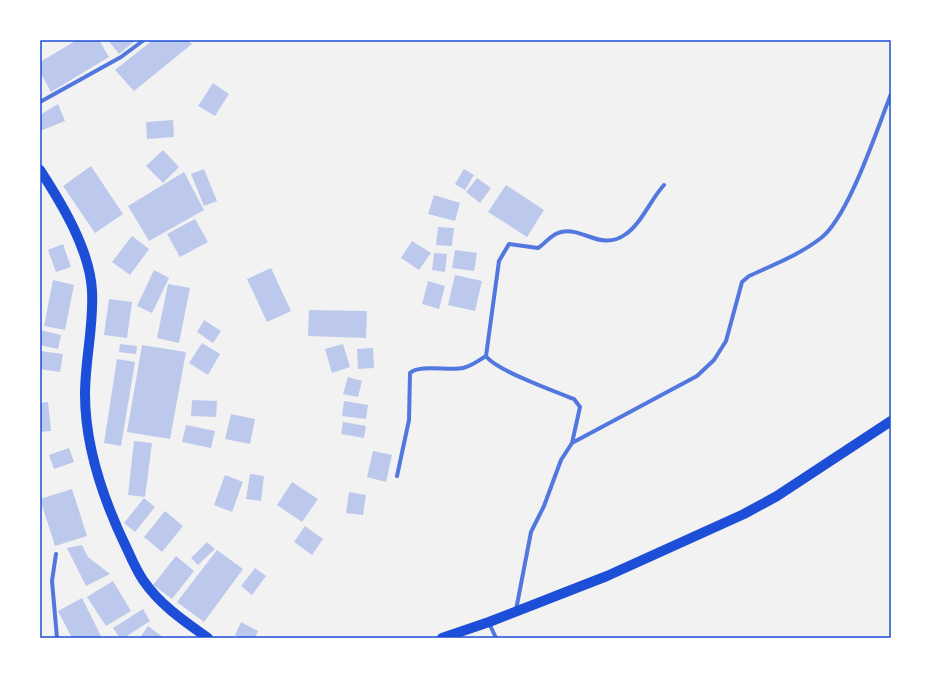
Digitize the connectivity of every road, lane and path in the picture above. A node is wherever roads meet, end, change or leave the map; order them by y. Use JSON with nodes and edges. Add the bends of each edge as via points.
{"nodes":[{"id":1,"x":144,"y":40,"type":"edge"},
{"id":2,"x":891,"y":94,"type":"edge"},
{"id":3,"x":40,"y":102,"type":"edge"},
{"id":4,"x":40,"y":170,"type":"edge"},
{"id":5,"x":664,"y":185,"type":"dead end"},
{"id":6,"x":486,"y":356,"type":"junction"},
{"id":7,"x":891,"y":421,"type":"edge"},
{"id":8,"x":572,"y":443,"type":"junction"},
{"id":9,"x":397,"y":476,"type":"dead end"},
{"id":10,"x":56,"y":554,"type":"dead end"},
{"id":11,"x":515,"y":612,"type":"junction"},
{"id":12,"x":489,"y":622,"type":"junction"},
{"id":13,"x":57,"y":638,"type":"edge"},
{"id":14,"x":208,"y":638,"type":"edge"},
{"id":15,"x":442,"y":638,"type":"edge"},
{"id":16,"x":496,"y":638,"type":"edge"}],
"edges":[{"from":1,"to":3,"type":"street","via":[[121,57]]},
{"from":2,"to":8,"type":"street","via":[[850,194],[836,220],[822,237],[800,252],[748,276],[742,282],[726,341],[714,360],[697,376]]},
{"from":4,"to":14,"type":"main road","via":[[76,234],[89,275],[92,291],[85,394],[86,419],[98,478],[118,531],[142,580],[169,610]]},
{"from":5,"to":6,"type":"street","via":[[633,228],[618,238],[600,241],[571,232],[562,232],[556,233],[538,248],[513,244],[507,246],[499,261]]},
{"from":6,"to":8,"type":"street","via":[[492,362],[531,382],[578,402],[580,407]]},
{"from":6,"to":9,"type":"street","via":[[463,368],[425,368],[410,373],[409,420]]},
{"from":7,"to":11,"type":"main road","via":[[777,496],[744,514],[614,573]]},
{"from":8,"to":11,"type":"street","via":[[561,460],[531,532]]},
{"from":10,"to":13,"type":"street","via":[[52,581]]},
{"from":11,"to":12,"type":"main road"},
{"from":12,"to":15,"type":"main road"},
{"from":12,"to":16,"type":"street"}]}
